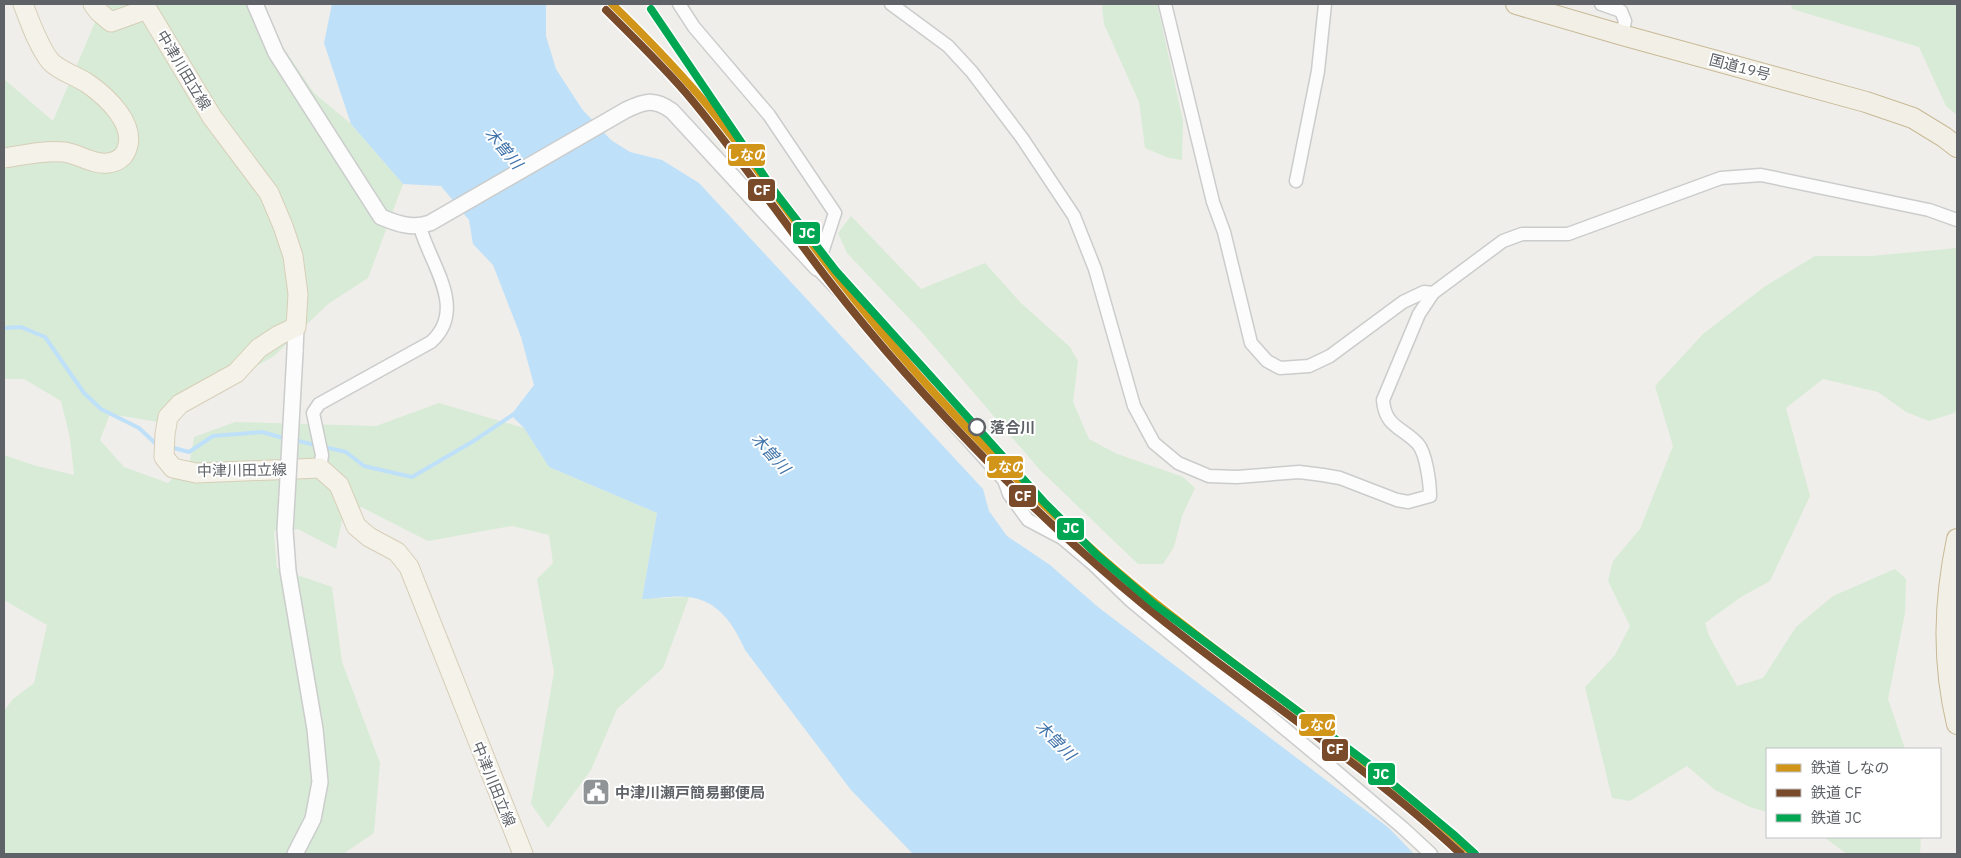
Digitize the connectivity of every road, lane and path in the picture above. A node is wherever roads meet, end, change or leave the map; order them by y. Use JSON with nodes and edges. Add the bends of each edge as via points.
{"nodes":[{"id":1,"x":23,"y":4,"type":"edge"},
{"id":2,"x":93,"y":4,"type":"edge"},
{"id":3,"x":255,"y":4,"type":"edge"},
{"id":4,"x":679,"y":4,"type":"edge"},
{"id":5,"x":891,"y":4,"type":"edge"},
{"id":6,"x":1165,"y":4,"type":"edge"},
{"id":7,"x":1325,"y":4,"type":"edge"},
{"id":8,"x":1516,"y":4,"type":"edge"},
{"id":9,"x":1601,"y":4,"type":"edge"},
{"id":10,"x":146,"y":6,"type":"edge"},
{"id":11,"x":1622,"y":35,"type":"junction"},
{"id":12,"x":1957,"y":147,"type":"edge"},
{"id":13,"x":4,"y":158,"type":"edge"},
{"id":14,"x":1296,"y":180,"type":"dead end"},
{"id":15,"x":1957,"y":220,"type":"edge"},
{"id":16,"x":425,"y":225,"type":"junction"},
{"id":17,"x":816,"y":268,"type":"junction"},
{"id":18,"x":1433,"y":293,"type":"junction"},
{"id":19,"x":296,"y":327,"type":"junction"},
{"id":20,"x":321,"y":462,"type":"junction"},
{"id":21,"x":1957,"y":539,"type":"edge"},
{"id":22,"x":1957,"y":724,"type":"edge"},
{"id":23,"x":295,"y":854,"type":"edge"},
{"id":24,"x":522,"y":854,"type":"edge"},
{"id":25,"x":1431,"y":854,"type":"edge"}],
"edges":[{"from":1,"to":13,"type":"main road","via":[[31,26],[52,62],[89,84],[112,105],[126,127],[128,146],[117,161],[108,163],[64,152],[38,152]]},
{"from":2,"to":10,"type":"main road","name":"中津川田立線","via":[[111,22]]},
{"from":3,"to":16,"type":"street","via":[[276,52],[381,217],[401,226]]},
{"from":4,"to":17,"type":"street","via":[[694,27],[769,115],[835,213]]},
{"from":5,"to":18,"type":"street","via":[[948,46],[972,72],[1022,138],[1074,216],[1095,269],[1134,406],[1154,443],[1178,463],[1209,476],[1299,472],[1340,478],[1397,500],[1408,502],[1430,496],[1429,477],[1419,445],[1394,426],[1384,411],[1384,400],[1420,314]]},
{"from":6,"to":18,"type":"street","via":[[1213,202],[1224,232],[1251,343],[1256,350],[1280,368],[1309,366],[1330,356],[1403,302],[1424,292]]},
{"from":7,"to":14,"type":"street","via":[[1318,71]]},
{"from":8,"to":11,"type":"highway","name":"国道19号"},
{"from":9,"to":11,"type":"street","via":[[1621,11],[1625,21]]},
{"from":10,"to":19,"type":"main road","name":"中津川田立線","via":[[212,117],[269,193],[293,256],[298,294]]},
{"from":11,"to":12,"type":"highway","name":"国道19号","via":[[1866,102],[1913,118]]},
{"from":15,"to":18,"type":"street","via":[[1930,210],[1761,175],[1728,177],[1568,234],[1522,234],[1503,241]]},
{"from":16,"to":17,"type":"street","via":[[646,101],[662,103],[672,110]]},
{"from":16,"to":20,"type":"street","via":[[424,242],[438,270],[448,307],[444,328],[431,342],[319,404],[314,414]]},
{"from":17,"to":25,"type":"street","via":[[1004,480],[1009,494],[1028,520],[1062,538],[1094,564],[1131,601]]},
{"from":19,"to":20,"type":"main road","name":"中津川田立線","via":[[259,348],[236,372],[180,404],[168,418],[164,456],[173,468],[196,472]]},
{"from":19,"to":23,"type":"street","bridge":true,"via":[[285,530],[288,571],[315,729],[320,782],[313,819]]},
{"from":20,"to":24,"type":"main road","name":"中津川田立線","via":[[339,485],[356,526],[368,537],[397,552],[409,567]]},
{"from":21,"to":22,"type":"highway","via":[[1946,606],[1947,657]]}]}
